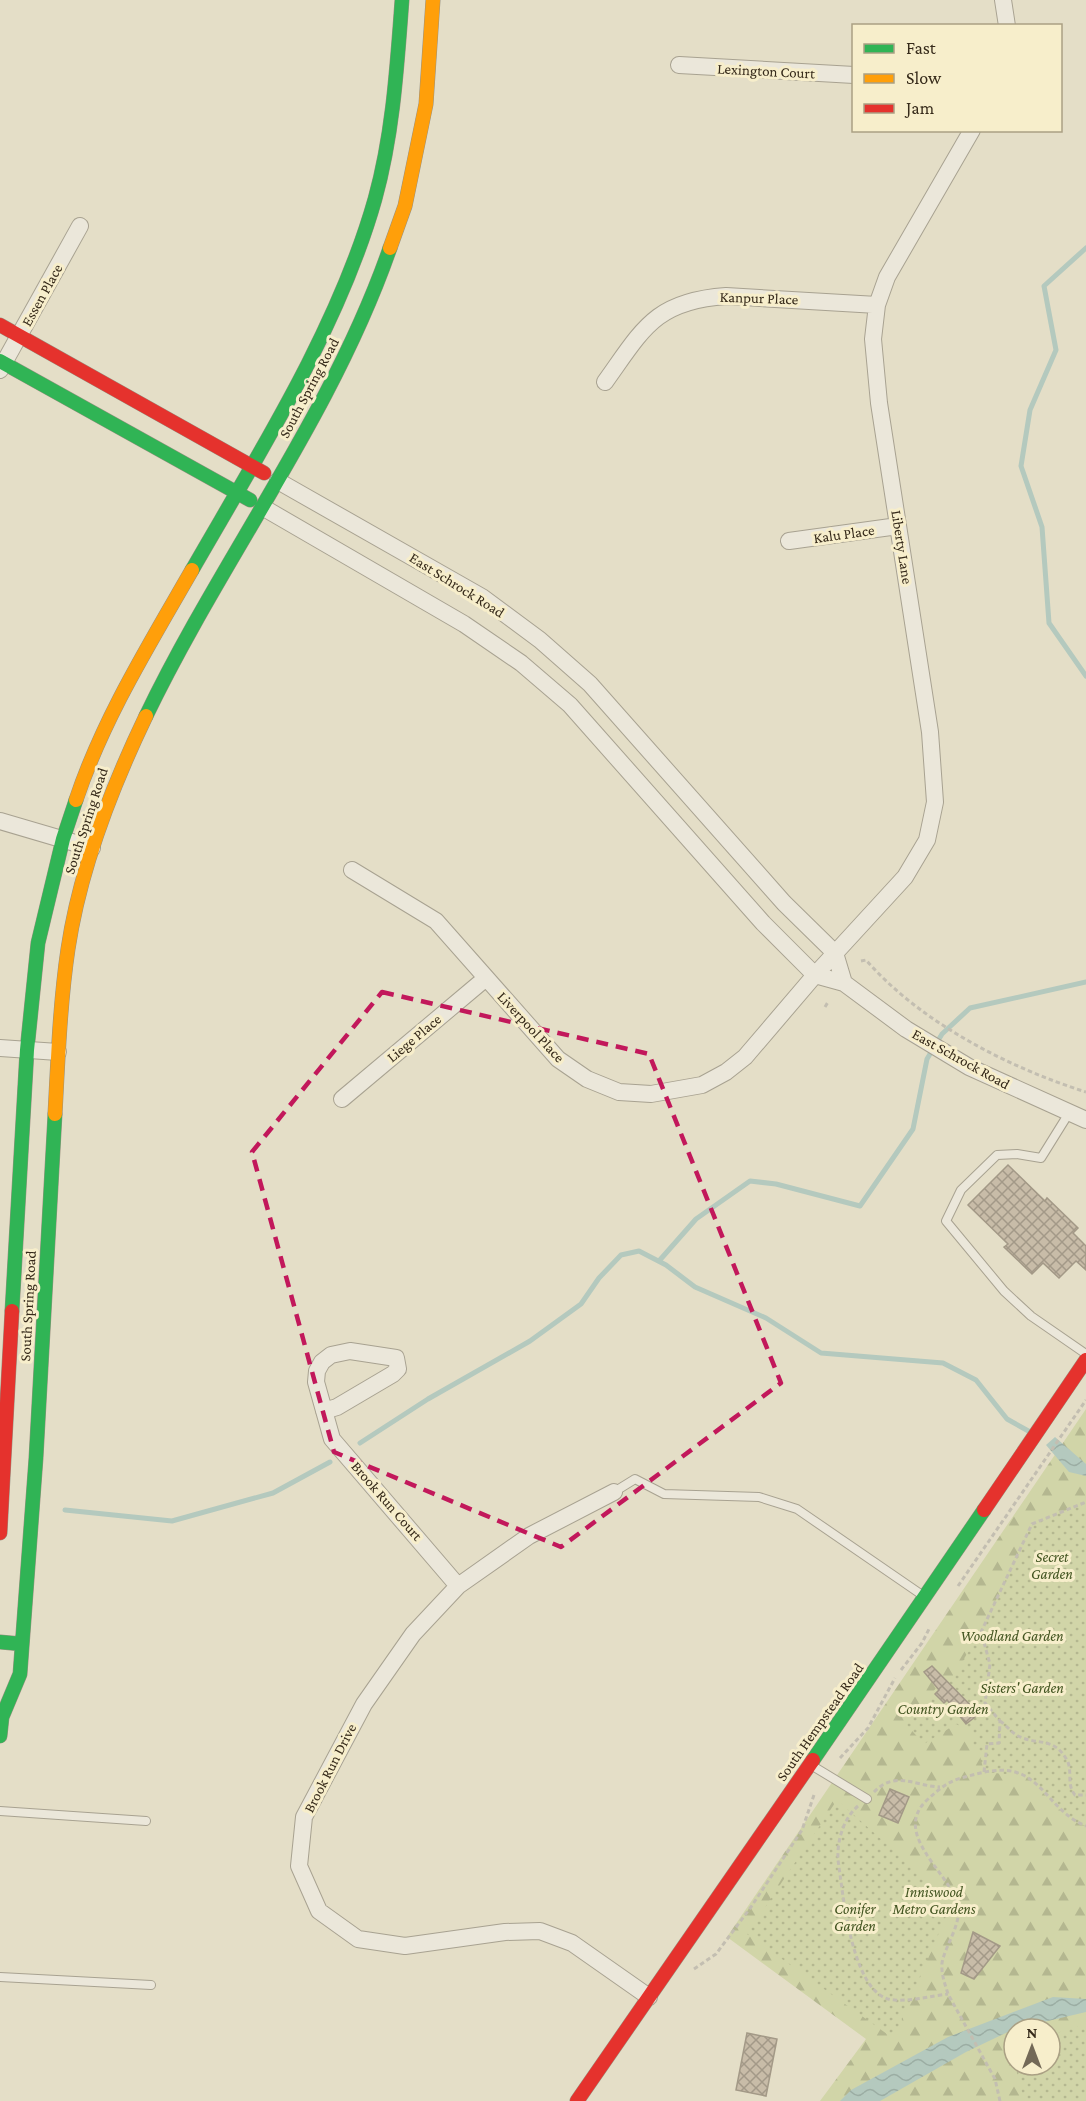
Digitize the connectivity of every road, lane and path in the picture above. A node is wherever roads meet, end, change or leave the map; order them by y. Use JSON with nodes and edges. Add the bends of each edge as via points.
{"nodes":[{"id":1,"x":402,"y":0,"type":"edge"},
{"id":2,"x":433,"y":0,"type":"edge"},
{"id":3,"x":1003,"y":0,"type":"edge"},
{"id":4,"x":1007,"y":24,"type":"edge"},
{"id":5,"x":679,"y":65,"type":"dead end"},
{"id":6,"x":852,"y":75,"type":"edge"},
{"id":7,"x":971,"y":132,"type":"edge"},
{"id":8,"x":80,"y":226,"type":"dead end"},
{"id":9,"x":877,"y":305,"type":"junction"},
{"id":10,"x":0,"y":325,"type":"edge"},
{"id":11,"x":20,"y":336,"type":"junction"},
{"id":12,"x":1,"y":364,"type":"edge"},
{"id":13,"x":605,"y":382,"type":"dead end"},
{"id":14,"x":252,"y":466,"type":"junction"},
{"id":15,"x":278,"y":481,"type":"junction"},
{"id":16,"x":237,"y":492,"type":"junction"},
{"id":17,"x":264,"y":508,"type":"junction"},
{"id":18,"x":898,"y":526,"type":"junction"},
{"id":19,"x":789,"y":541,"type":"dead end"},
{"id":20,"x":0,"y":821,"type":"edge"},
{"id":21,"x":63,"y":839,"type":"junction"},
{"id":22,"x":92,"y":848,"type":"junction"},
{"id":23,"x":352,"y":870,"type":"dead end"},
{"id":24,"x":835,"y":953,"type":"junction"},
{"id":25,"x":863,"y":960,"type":"dead end"},
{"id":26,"x":815,"y":975,"type":"junction"},
{"id":27,"x":486,"y":978,"type":"junction"},
{"id":28,"x":844,"y":983,"type":"junction"},
{"id":29,"x":828,"y":1002,"type":"dead end"},
{"id":30,"x":825,"y":1007,"type":"dead end"},
{"id":31,"x":0,"y":1048,"type":"edge"},
{"id":32,"x":27,"y":1050,"type":"junction"},
{"id":33,"x":58,"y":1052,"type":"junction"},
{"id":34,"x":1086,"y":1092,"type":"edge"},
{"id":35,"x":342,"y":1099,"type":"dead end"},
{"id":36,"x":1070,"y":1113,"type":"junction"},
{"id":37,"x":1086,"y":1120,"type":"edge"},
{"id":38,"x":1086,"y":1354,"type":"edge"},
{"id":39,"x":1086,"y":1360,"type":"edge"},
{"id":40,"x":1085,"y":1402,"type":"edge"},
{"id":41,"x":324,"y":1411,"type":"junction"},
{"id":42,"x":614,"y":1492,"type":"joint"},
{"id":43,"x":1086,"y":1502,"type":"edge"},
{"id":44,"x":0,"y":1533,"type":"edge"},
{"id":45,"x":458,"y":1586,"type":"junction"},
{"id":46,"x":953,"y":1592,"type":"dead end"},
{"id":47,"x":926,"y":1597,"type":"junction"},
{"id":48,"x":931,"y":1624,"type":"dead end"},
{"id":49,"x":0,"y":1642,"type":"edge"},
{"id":50,"x":22,"y":1644,"type":"junction"},
{"id":51,"x":1,"y":1714,"type":"edge"},
{"id":52,"x":1000,"y":1721,"type":"junction"},
{"id":53,"x":0,"y":1736,"type":"edge"},
{"id":54,"x":811,"y":1764,"type":"junction"},
{"id":55,"x":984,"y":1772,"type":"junction"},
{"id":56,"x":823,"y":1773,"type":"junction"},
{"id":57,"x":941,"y":1787,"type":"junction"},
{"id":58,"x":1086,"y":1795,"type":"edge"},
{"id":59,"x":867,"y":1799,"type":"junction"},
{"id":60,"x":0,"y":1811,"type":"edge"},
{"id":61,"x":146,"y":1821,"type":"dead end"},
{"id":62,"x":1086,"y":1826,"type":"edge"},
{"id":63,"x":689,"y":1974,"type":"dead end"},
{"id":64,"x":0,"y":1977,"type":"edge"},
{"id":65,"x":151,"y":1985,"type":"dead end"},
{"id":66,"x":948,"y":1994,"type":"junction"},
{"id":67,"x":649,"y":1996,"type":"junction"},
{"id":68,"x":577,"y":2101,"type":"edge"},
{"id":69,"x":1000,"y":2101,"type":"edge"}],
"edges":[{"from":1,"to":14,"type":"main road","name":"South Spring Road","via":[[395,100],[375,198],[347,281]]},
{"from":2,"to":15,"type":"main road","name":"South Spring Road","via":[[426,104],[405,206],[375,292],[348,352]]},
{"from":3,"to":4,"type":"street"},
{"from":5,"to":6,"type":"street","name":"Lexington Court"},
{"from":7,"to":9,"type":"street","name":"Liberty Lane","via":[[887,277]]},
{"from":8,"to":11,"type":"street","name":"Essen Place"},
{"from":9,"to":13,"type":"street","name":"Kanpur Place","via":[[704,297],[662,313],[646,325]]},
{"from":9,"to":18,"type":"street","name":"Liberty Lane","via":[[873,339],[879,403]]},
{"from":10,"to":11,"type":"main road","name":"East Schrock Road"},
{"from":11,"to":12,"type":"street","name":"Essen Place"},
{"from":11,"to":14,"type":"main road","name":"East Schrock Road"},
{"from":12,"to":16,"type":"main road","name":"East Schrock Road"},
{"from":14,"to":15,"type":"main road","name":"East Schrock Road"},
{"from":14,"to":16,"type":"main road","name":"South Spring Road"},
{"from":15,"to":17,"type":"main road","name":"South Spring Road"},
{"from":15,"to":24,"type":"street","name":"East Schrock Road","via":[[482,597],[540,640],[590,684],[784,903]]},
{"from":16,"to":17,"type":"main road","name":"East Schrock Road"},
{"from":16,"to":21,"type":"main road","name":"South Spring Road","via":[[131,677],[87,767]]},
{"from":17,"to":22,"type":"main road","name":"South Spring Road","via":[[158,691],[116,778]]},
{"from":17,"to":26,"type":"street","name":"East Schrock Road","via":[[455,619],[521,663],[570,705],[763,923]]},
{"from":18,"to":19,"type":"street","name":"Kalu Place"},
{"from":18,"to":24,"type":"street","name":"Liberty Lane","via":[[930,732],[936,802],[927,840],[905,877]]},
{"from":20,"to":21,"type":"street"},
{"from":21,"to":22,"type":"street"},
{"from":21,"to":32,"type":"main road","name":"South Spring Road","via":[[38,943]]},
{"from":22,"to":33,"type":"main road","name":"South Spring Road","via":[[68,948]]},
{"from":23,"to":27,"type":"street","name":"Liverpool Place","via":[[436,921]]},
{"from":24,"to":26,"type":"street","name":"Liverpool Place"},
{"from":24,"to":28,"type":"street","name":"East Schrock Road"},
{"from":25,"to":34,"type":"path","via":[[901,996],[987,1050]]},
{"from":26,"to":27,"type":"street","name":"Liverpool Place","via":[[745,1057],[726,1072],[702,1085],[651,1094],[619,1092],[558,1059]]},
{"from":26,"to":28,"type":"street","name":"East Schrock Road"},
{"from":27,"to":35,"type":"street","name":"Liege Place"},
{"from":28,"to":36,"type":"street","name":"East Schrock Road","via":[[906,1029],[969,1067]]},
{"from":29,"to":30,"type":"path"},
{"from":31,"to":32,"type":"street"},
{"from":32,"to":33,"type":"street"},
{"from":32,"to":44,"type":"main road","name":"South Spring Road"},
{"from":33,"to":50,"type":"main road","name":"South Spring Road"},
{"from":36,"to":37,"type":"street","name":"East Schrock Road"},
{"from":36,"to":38,"type":"lane","via":[[1041,1158],[997,1155],[961,1190],[946,1221],[1004,1291],[1031,1316]]},
{"from":39,"to":47,"type":"main road","name":"South Hempstead Road"},
{"from":40,"to":46,"type":"path"},
{"from":41,"to":41,"type":"street","name":"Brook Run Court","via":[[317,1371],[331,1355],[351,1352],[396,1358],[398,1369],[393,1374]]},
{"from":41,"to":45,"type":"street","name":"Brook Run Court","via":[[332,1439]]},
{"from":42,"to":45,"type":"street","name":"Brook Run Drive","via":[[529,1536]]},
{"from":42,"to":47,"type":"lane","via":[[635,1479],[664,1494],[759,1497],[797,1509]]},
{"from":43,"to":52,"type":"path","via":[[1032,1524],[981,1632],[990,1664],[985,1703]]},
{"from":45,"to":67,"type":"street","name":"Brook Run Drive","via":[[413,1634],[364,1704],[304,1817],[299,1866],[319,1911],[358,1939],[405,1946],[540,1931],[572,1943]]},
{"from":47,"to":54,"type":"main road","name":"South Hempstead Road"},
{"from":48,"to":56,"type":"path","via":[[868,1728]]},
{"from":49,"to":50,"type":"main road"},
{"from":50,"to":51,"type":"main road","name":"South Spring Road"},
{"from":51,"to":53,"type":"main road","name":"South Spring Road"},
{"from":52,"to":55,"type":"path","via":[[999,1743],[987,1744]]},
{"from":52,"to":58,"type":"path","via":[[1018,1736],[1060,1749],[1071,1768],[1071,1790],[1075,1795]]},
{"from":54,"to":56,"type":"lane"},
{"from":54,"to":67,"type":"main road","name":"South Hempstead Road"},
{"from":55,"to":57,"type":"path"},
{"from":55,"to":62,"type":"path","via":[[998,1770],[1026,1776],[1070,1820]]},
{"from":56,"to":59,"type":"lane"},
{"from":56,"to":63,"type":"path","via":[[802,1830],[751,1907],[716,1954]]},
{"from":57,"to":59,"type":"path","via":[[892,1779]]},
{"from":57,"to":66,"type":"path","via":[[920,1807],[914,1822],[918,1840],[958,1903],[942,1965]]},
{"from":59,"to":66,"type":"path","via":[[852,1811],[837,1844],[845,1910],[856,1956],[870,1987],[890,2000]]},
{"from":60,"to":61,"type":"lane"},
{"from":64,"to":65,"type":"lane"},
{"from":66,"to":69,"type":"path","via":[[995,2079]]},
{"from":67,"to":68,"type":"main road","name":"South Hempstead Road"}]}
